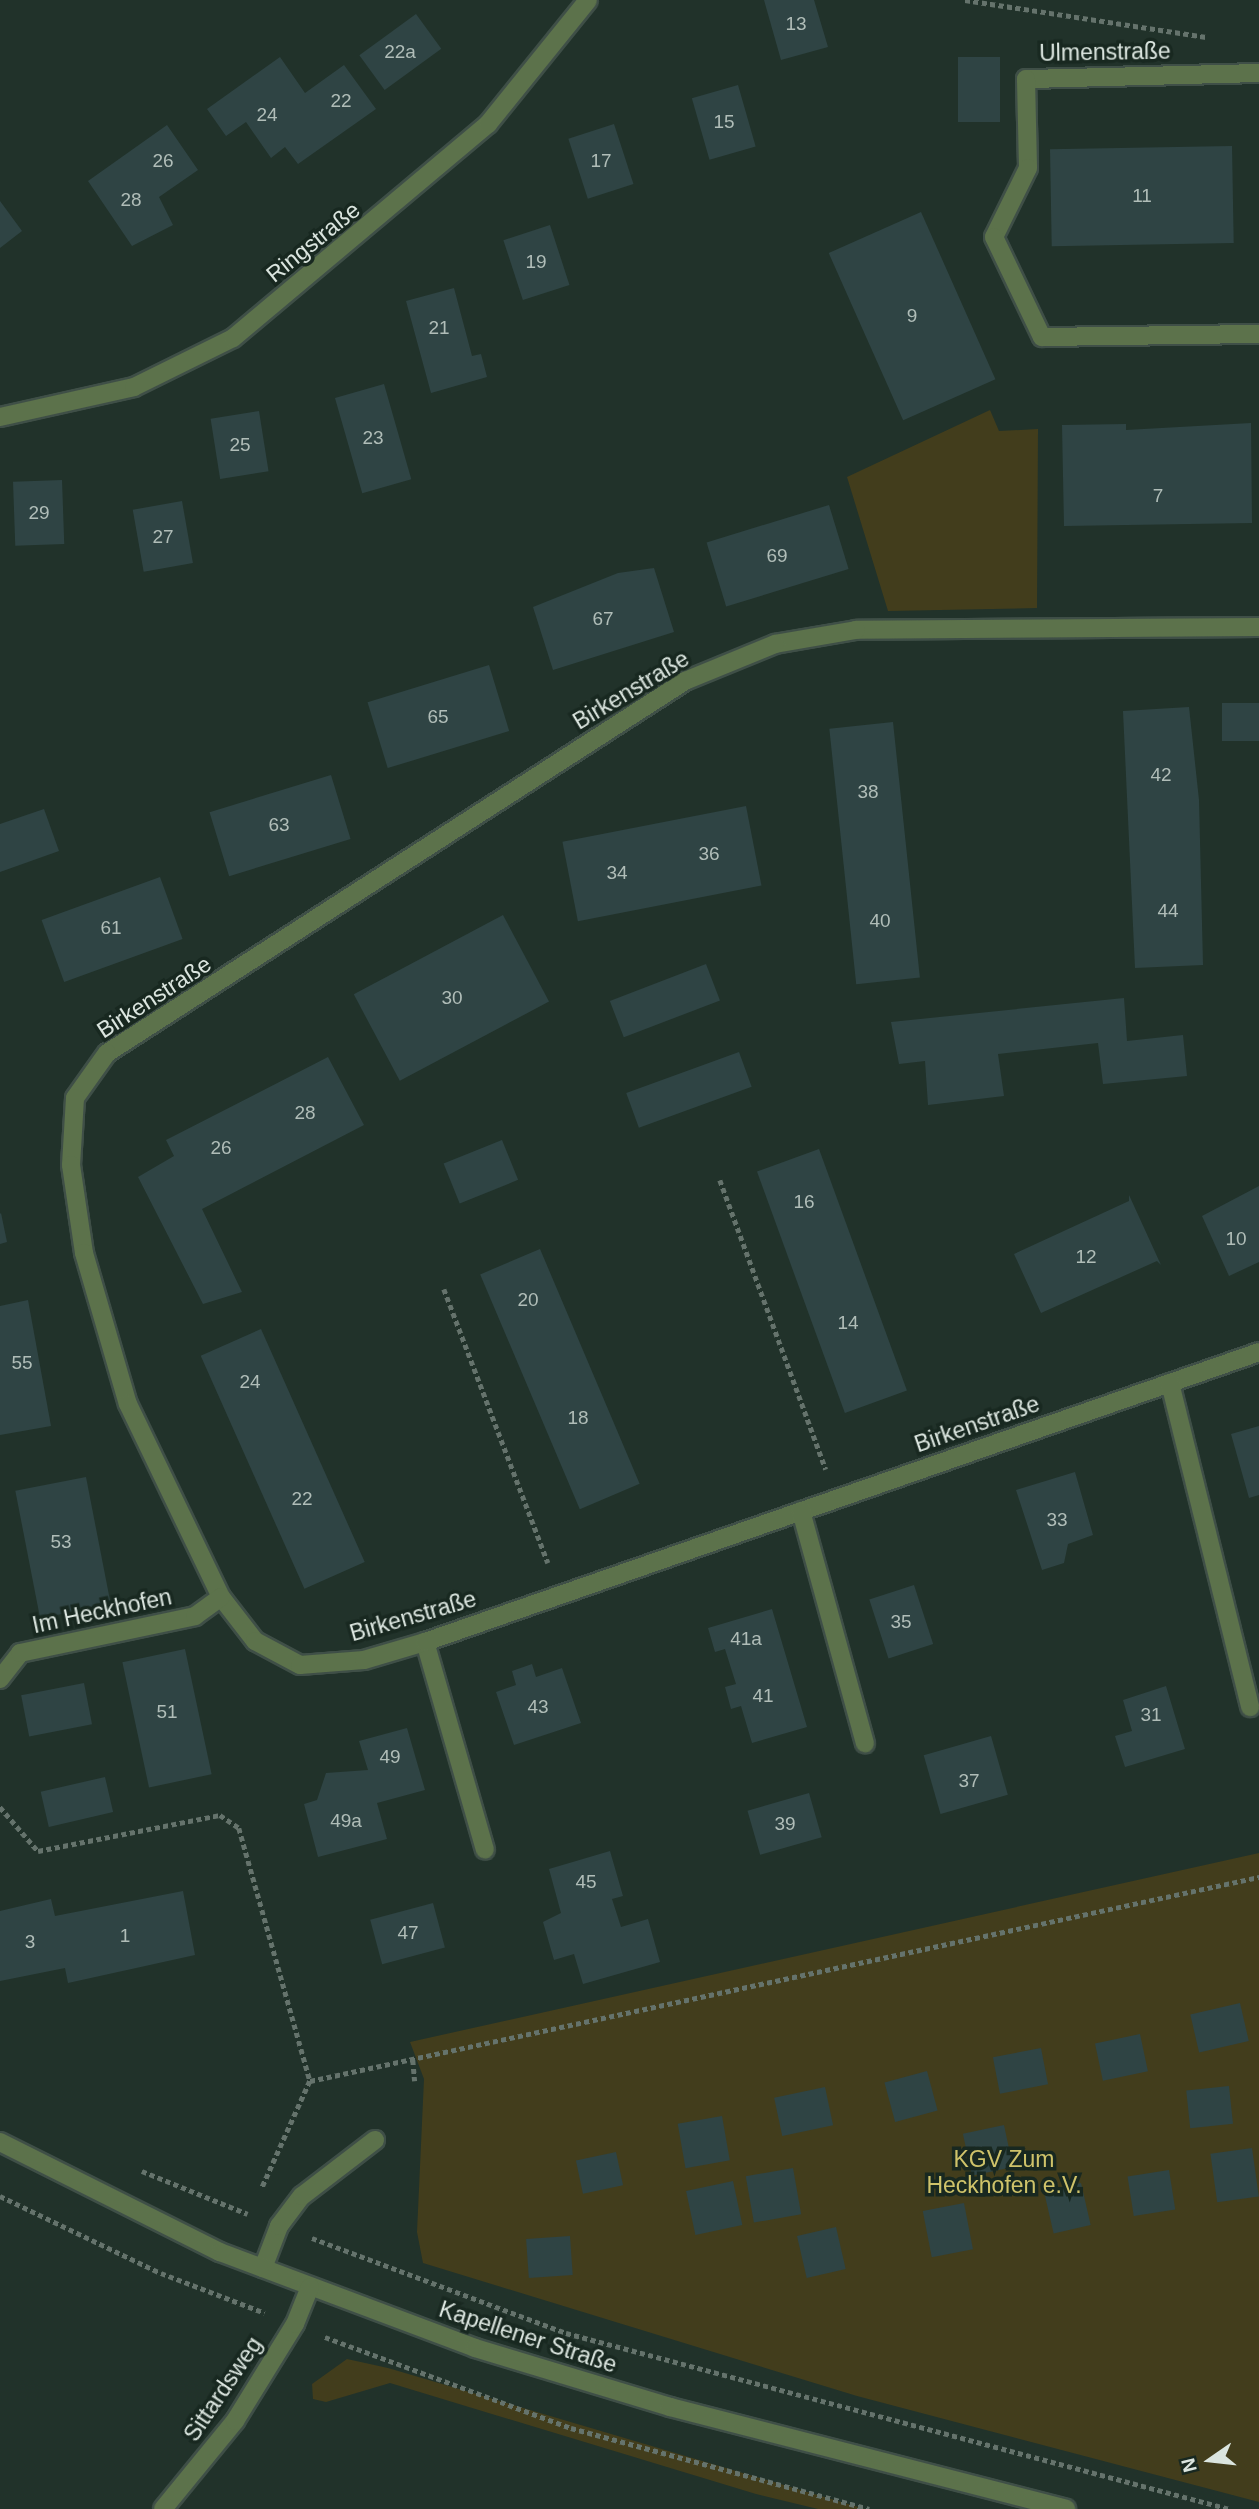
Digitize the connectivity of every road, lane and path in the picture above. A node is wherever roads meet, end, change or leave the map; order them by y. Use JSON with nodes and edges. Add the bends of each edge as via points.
{"nodes":[{"id":1,"x":588,"y":0,"type":"edge"},
{"id":2,"x":965,"y":0,"type":"edge"},
{"id":3,"x":1222,"y":40,"type":"dead end"},
{"id":4,"x":1259,"y":73,"type":"edge"},
{"id":5,"x":1259,"y":334,"type":"edge"},
{"id":6,"x":0,"y":417,"type":"edge"},
{"id":7,"x":1259,"y":627,"type":"edge"},
{"id":8,"x":720,"y":1180,"type":"dead end"},
{"id":9,"x":444,"y":1289,"type":"dead end"},
{"id":10,"x":1259,"y":1352,"type":"edge"},
{"id":11,"x":1170,"y":1383,"type":"junction"},
{"id":12,"x":837,"y":1499,"type":"junction"},
{"id":13,"x":802,"y":1511,"type":"junction"},
{"id":14,"x":561,"y":1596,"type":"junction"},
{"id":15,"x":220,"y":1597,"type":"junction"},
{"id":16,"x":425,"y":1642,"type":"junction"},
{"id":17,"x":0,"y":1679,"type":"edge"},
{"id":18,"x":1250,"y":1707,"type":"dead end"},
{"id":19,"x":865,"y":1743,"type":"dead end"},
{"id":20,"x":0,"y":1807,"type":"edge"},
{"id":21,"x":485,"y":1850,"type":"dead end"},
{"id":22,"x":1259,"y":1877,"type":"edge"},
{"id":23,"x":413,"y":2060,"type":"junction"},
{"id":24,"x":310,"y":2081,"type":"junction"},
{"id":25,"x":415,"y":2081,"type":"dead end"},
{"id":26,"x":375,"y":2140,"type":"dead end"},
{"id":27,"x":0,"y":2142,"type":"edge"},
{"id":28,"x":132,"y":2167,"type":"dead end"},
{"id":29,"x":250,"y":2215,"type":"junction"},
{"id":30,"x":279,"y":2226,"type":"junction"},
{"id":31,"x":263,"y":2268,"type":"junction"},
{"id":32,"x":310,"y":2287,"type":"junction"},
{"id":33,"x":163,"y":2509,"type":"edge"},
{"id":34,"x":1066,"y":2509,"type":"edge"},
{"id":35,"x":1230,"y":2509,"type":"edge"}],
"edges":[{"from":1,"to":6,"type":"street","name":"Ringstraße","via":[[488,124],[233,338],[134,387]]},
{"from":2,"to":3,"type":"path"},
{"from":4,"to":5,"type":"street","name":"Ulmenstraße","via":[[1026,79],[1028,168],[994,236],[1042,337]]},
{"from":7,"to":15,"type":"street","name":"Birkenstraße","via":[[856,630],[775,644],[685,681],[107,1053],[75,1097],[71,1165],[84,1253],[128,1404]]},
{"from":8,"to":12,"type":"path"},
{"from":9,"to":14,"type":"path"},
{"from":10,"to":11,"type":"street","name":"Birkenstraße"},
{"from":11,"to":12,"type":"street","name":"Birkenstraße"},
{"from":11,"to":18,"type":"street"},
{"from":12,"to":13,"type":"street","name":"Birkenstraße"},
{"from":13,"to":14,"type":"street","name":"Birkenstraße"},
{"from":13,"to":19,"type":"street"},
{"from":14,"to":16,"type":"street","name":"Birkenstraße"},
{"from":15,"to":16,"type":"street","name":"Birkenstraße","via":[[256,1641],[300,1665],[364,1660]]},
{"from":15,"to":17,"type":"street","name":"Im Heckhofen","via":[[195,1616],[20,1653]]},
{"from":16,"to":21,"type":"street"},
{"from":20,"to":24,"type":"path","via":[[38,1851],[220,1815],[239,1828]]},
{"from":22,"to":23,"type":"path"},
{"from":23,"to":24,"type":"path"},
{"from":23,"to":25,"type":"path"},
{"from":24,"to":29,"type":"path"},
{"from":26,"to":30,"type":"street","via":[[302,2196]]},
{"from":27,"to":31,"type":"street","name":"Kapellener Straße"},
{"from":28,"to":29,"type":"path"},
{"from":29,"to":30,"type":"path"},
{"from":30,"to":31,"type":"street"},
{"from":30,"to":35,"type":"path","via":[[566,2333]]},
{"from":31,"to":32,"type":"street","name":"Kapellener Straße"},
{"from":32,"to":33,"type":"street","name":"Sittardsweg","via":[[295,2324],[235,2421]]},
{"from":32,"to":34,"type":"street","name":"Kapellener Straße","via":[[475,2348],[670,2407]]}]}
